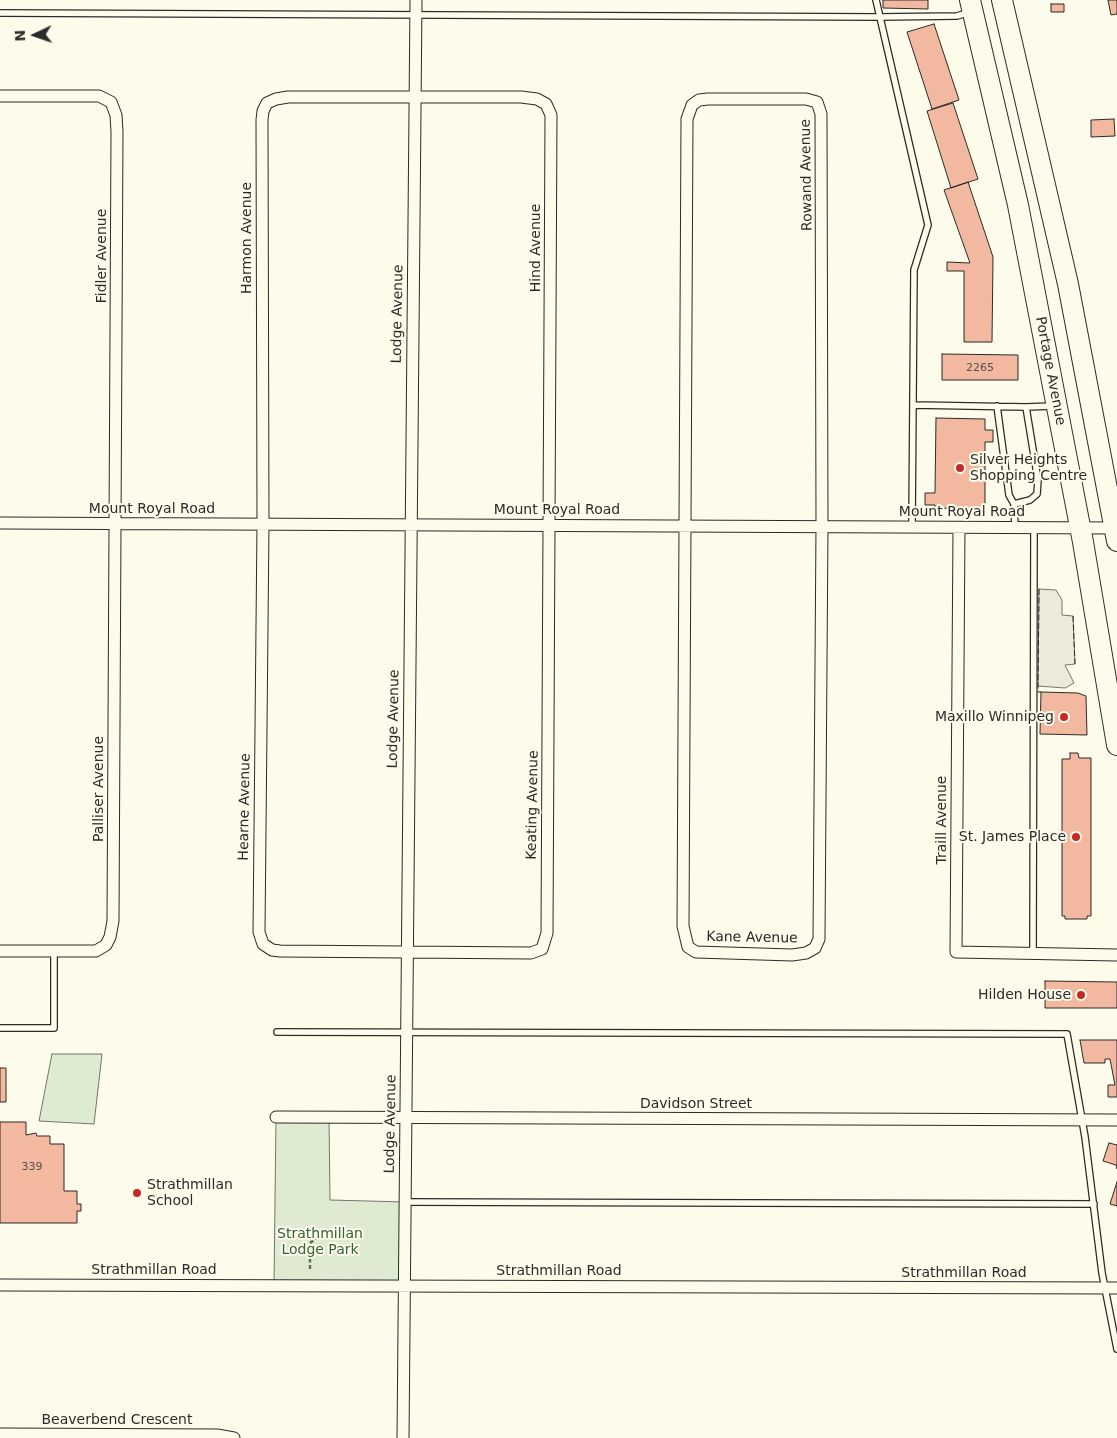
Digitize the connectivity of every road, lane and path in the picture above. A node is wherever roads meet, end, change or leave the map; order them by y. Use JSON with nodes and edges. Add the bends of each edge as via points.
{"nodes":[{"id":1,"x":416,"y":0,"type":"edge"},
{"id":2,"x":876,"y":0,"type":"edge"},
{"id":3,"x":1002,"y":0,"type":"edge"},
{"id":4,"x":972,"y":6,"type":"edge"},
{"id":5,"x":0,"y":13,"type":"edge"},
{"id":6,"x":416,"y":15,"type":"junction"},
{"id":7,"x":879,"y":17,"type":"junction"},
{"id":8,"x":0,"y":96,"type":"edge"},
{"id":9,"x":415,"y":98,"type":"junction"},
{"id":10,"x":913,"y":404,"type":"junction"},
{"id":11,"x":996,"y":406,"type":"junction"},
{"id":12,"x":1057,"y":406,"type":"junction"},
{"id":13,"x":1026,"y":407,"type":"junction"},
{"id":14,"x":1014,"y":504,"type":"junction"},
{"id":15,"x":0,"y":523,"type":"edge"},
{"id":16,"x":116,"y":524,"type":"junction"},
{"id":17,"x":263,"y":524,"type":"junction"},
{"id":18,"x":411,"y":524,"type":"junction"},
{"id":19,"x":551,"y":525,"type":"junction"},
{"id":20,"x":686,"y":526,"type":"junction"},
{"id":21,"x":822,"y":526,"type":"junction"},
{"id":22,"x":912,"y":527,"type":"junction"},
{"id":23,"x":959,"y":528,"type":"junction"},
{"id":24,"x":1015,"y":528,"type":"junction"},
{"id":25,"x":1034,"y":528,"type":"junction"},
{"id":26,"x":1081,"y":528,"type":"junction"},
{"id":27,"x":1116,"y":532,"type":"edge"},
{"id":28,"x":1117,"y":745,"type":"edge"},
{"id":29,"x":0,"y":951,"type":"edge"},
{"id":30,"x":54,"y":952,"type":"junction"},
{"id":31,"x":407,"y":953,"type":"junction"},
{"id":32,"x":1033,"y":953,"type":"junction"},
{"id":33,"x":1117,"y":955,"type":"edge"},
{"id":34,"x":0,"y":1028,"type":"edge"},
{"id":35,"x":277,"y":1032,"type":"dead end"},
{"id":36,"x":407,"y":1032,"type":"junction"},
{"id":37,"x":276,"y":1117,"type":"dead end"},
{"id":38,"x":406,"y":1117,"type":"junction"},
{"id":39,"x":1082,"y":1120,"type":"junction"},
{"id":40,"x":1117,"y":1120,"type":"edge"},
{"id":41,"x":405,"y":1202,"type":"junction"},
{"id":42,"x":1094,"y":1204,"type":"junction"},
{"id":43,"x":329,"y":1229,"type":"dead end"},
{"id":44,"x":310,"y":1269,"type":"dead end"},
{"id":45,"x":0,"y":1285,"type":"edge"},
{"id":46,"x":404,"y":1286,"type":"junction"},
{"id":47,"x":1111,"y":1288,"type":"edge"},
{"id":48,"x":1117,"y":1349,"type":"edge"},
{"id":49,"x":0,"y":1434,"type":"edge"},
{"id":50,"x":108,"y":1436,"type":"edge"},
{"id":51,"x":234,"y":1438,"type":"edge"},
{"id":52,"x":403,"y":1438,"type":"edge"}],
"edges":[{"from":1,"to":6,"type":"street","name":"Lodge Avenue"},
{"from":2,"to":7,"type":"lane"},
{"from":3,"to":27,"type":"highway","via":[[1068,284]]},
{"from":4,"to":7,"type":"lane","via":[[957,16]]},
{"from":4,"to":12,"type":"highway","name":"Portage Avenue","via":[[1018,205]]},
{"from":5,"to":6,"type":"lane"},
{"from":6,"to":7,"type":"lane"},
{"from":6,"to":9,"type":"street","name":"Lodge Avenue"},
{"from":7,"to":10,"type":"lane","via":[[928,225],[914,270]]},
{"from":8,"to":16,"type":"street","name":"Fidler Avenue","via":[[99,96],[112,102],[116,115]]},
{"from":9,"to":17,"type":"street","name":"Harmon Avenue","via":[[276,98],[267,103],[263,111]]},
{"from":9,"to":18,"type":"street","name":"Lodge Avenue"},
{"from":9,"to":19,"type":"street","name":"Hind Avenue","via":[[537,99],[546,104],[551,115]]},
{"from":10,"to":11,"type":"lane"},
{"from":10,"to":22,"type":"lane"},
{"from":11,"to":13,"type":"lane"},
{"from":11,"to":14,"type":"lane","via":[[1009,495]]},
{"from":12,"to":13,"type":"lane"},
{"from":12,"to":26,"type":"highway","name":"Portage Avenue"},
{"from":13,"to":14,"type":"lane","via":[[1038,480],[1037,494],[1030,500]]},
{"from":14,"to":24,"type":"lane"},
{"from":15,"to":16,"type":"street","name":"Mount Royal Road"},
{"from":16,"to":17,"type":"street","name":"Mount Royal Road"},
{"from":16,"to":30,"type":"street","name":"Palliser Avenue","via":[[113,920],[106,945],[96,951]]},
{"from":17,"to":18,"type":"street","name":"Mount Royal Road"},
{"from":17,"to":31,"type":"street","name":"Hearne Avenue","via":[[259,932],[263,944],[280,951]]},
{"from":18,"to":19,"type":"street","name":"Mount Royal Road"},
{"from":18,"to":31,"type":"street","name":"Lodge Avenue"},
{"from":19,"to":20,"type":"street","name":"Mount Royal Road"},
{"from":19,"to":31,"type":"street","name":"Keating Avenue","via":[[547,933],[542,949],[531,953]]},
{"from":20,"to":21,"type":"street","name":"Mount Royal Road"},
{"from":20,"to":21,"type":"street","name":"Rowand Avenue","via":[[687,119],[692,105],[708,99],[817,102],[822,114]]},
{"from":20,"to":21,"type":"street","name":"Kane Avenue","via":[[684,937],[688,947],[696,952],[792,955],[815,948],[819,939]]},
{"from":21,"to":22,"type":"street","name":"Mount Royal Road"},
{"from":22,"to":23,"type":"street","name":"Mount Royal Road"},
{"from":23,"to":24,"type":"street","name":"Mount Royal Road"},
{"from":23,"to":32,"type":"street","name":"Traill Avenue","via":[[956,952]]},
{"from":24,"to":25,"type":"street","name":"Mount Royal Road"},
{"from":25,"to":26,"type":"street","name":"Mount Royal Road"},
{"from":25,"to":32,"type":"lane"},
{"from":26,"to":27,"type":"street","name":"Mount Royal Road"},
{"from":26,"to":28,"type":"highway","name":"Portage Avenue"},
{"from":29,"to":30,"type":"street","name":"Palliser Avenue"},
{"from":30,"to":34,"type":"lane","via":[[54,1028]]},
{"from":31,"to":36,"type":"street","name":"Lodge Avenue"},
{"from":32,"to":33,"type":"street","name":"Traill Avenue"},
{"from":35,"to":36,"type":"lane"},
{"from":36,"to":38,"type":"street","name":"Lodge Avenue"},
{"from":36,"to":39,"type":"lane","via":[[1067,1034]]},
{"from":37,"to":38,"type":"street","name":"Davidson Street"},
{"from":38,"to":39,"type":"street","name":"Davidson Street"},
{"from":38,"to":41,"type":"street","name":"Lodge Avenue"},
{"from":39,"to":40,"type":"street","name":"Davidson Street"},
{"from":39,"to":42,"type":"lane"},
{"from":41,"to":42,"type":"lane"},
{"from":41,"to":46,"type":"street","name":"Lodge Avenue"},
{"from":42,"to":47,"type":"lane"},
{"from":43,"to":44,"type":"path","via":[[310,1242]]},
{"from":45,"to":46,"type":"street","name":"Strathmillan Road"},
{"from":46,"to":47,"type":"street","name":"Strathmillan Road"},
{"from":46,"to":52,"type":"street","name":"Lodge Avenue"},
{"from":47,"to":48,"type":"lane"},
{"from":49,"to":50,"type":"street","name":"Beaverbend Crescent"},
{"from":50,"to":51,"type":"street","name":"Beaverbend Crescent","via":[[217,1435]]}]}
